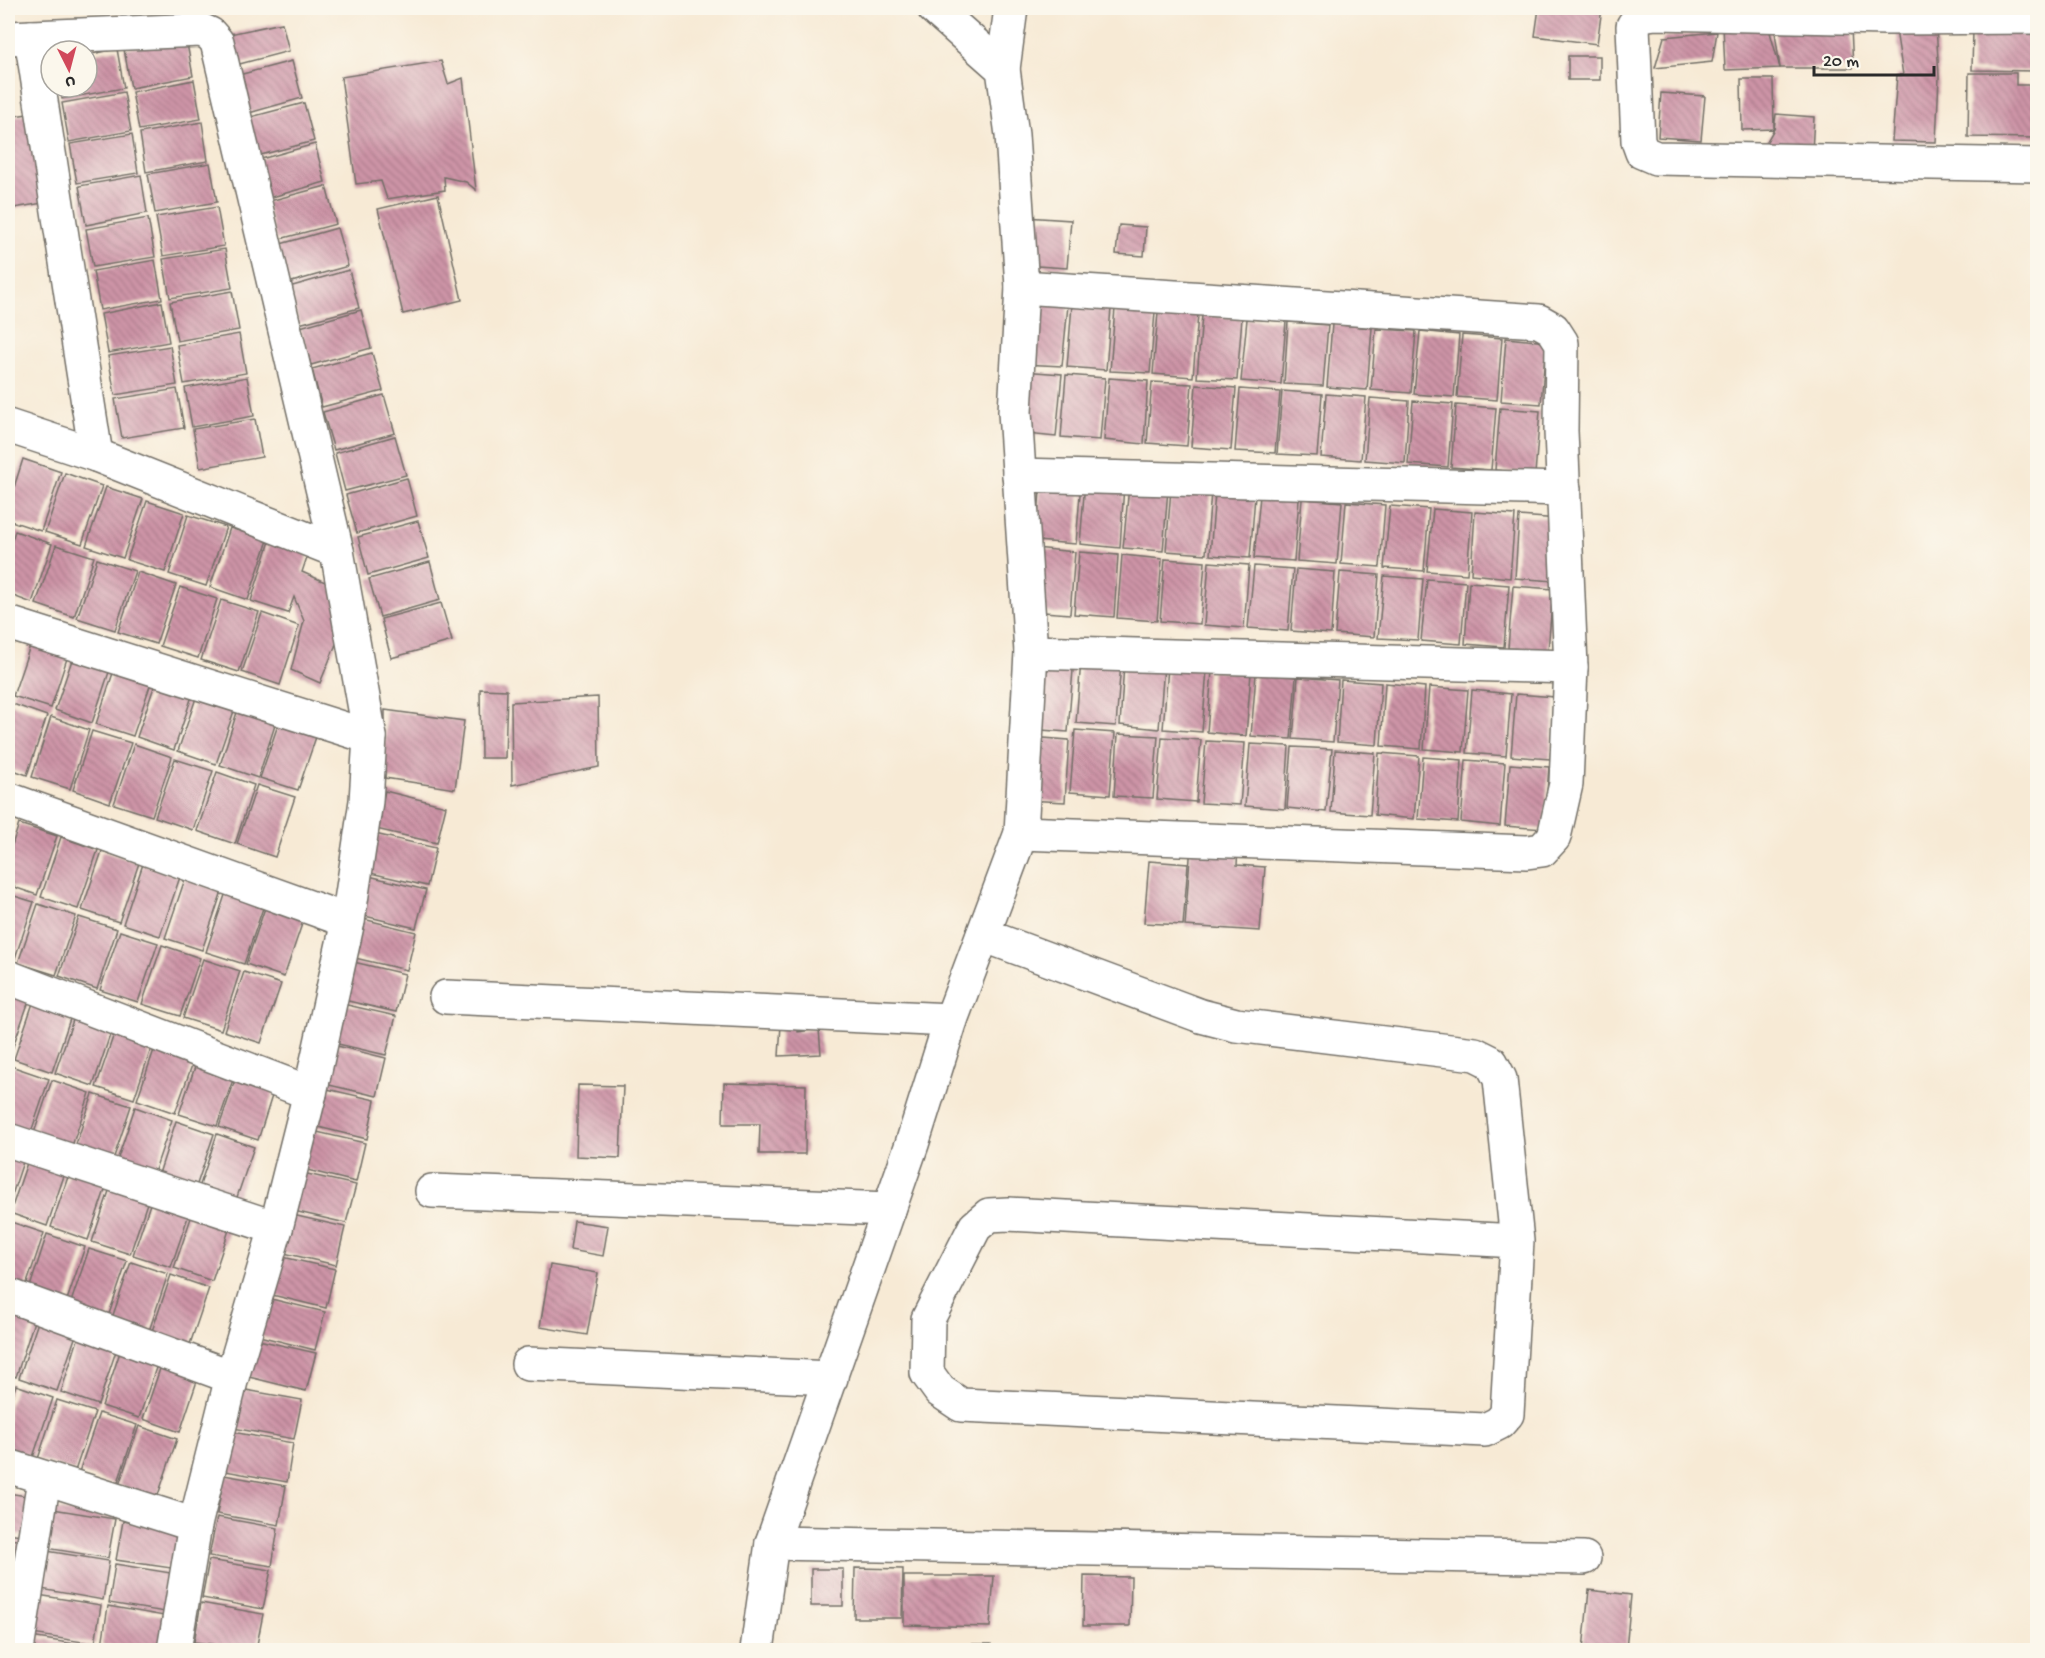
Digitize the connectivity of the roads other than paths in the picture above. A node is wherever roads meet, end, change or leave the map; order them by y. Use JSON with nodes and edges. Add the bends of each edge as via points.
{"nodes":[{"id":1,"x":934,"y":8,"type":"edge"},
{"id":2,"x":1011,"y":8,"type":"edge"},
{"id":3,"x":2037,"y":16,"type":"edge"},
{"id":4,"x":19,"y":37,"type":"edge"},
{"id":5,"x":1003,"y":69,"type":"junction"},
{"id":6,"x":2037,"y":165,"type":"edge"},
{"id":7,"x":1022,"y":287,"type":"junction"},
{"id":8,"x":8,"y":426,"type":"edge"},
{"id":9,"x":96,"y":455,"type":"junction"},
{"id":10,"x":1019,"y":475,"type":"junction"},
{"id":11,"x":1564,"y":489,"type":"junction"},
{"id":12,"x":337,"y":551,"type":"junction"},
{"id":13,"x":8,"y":623,"type":"edge"},
{"id":14,"x":1031,"y":652,"type":"junction"},
{"id":15,"x":1571,"y":667,"type":"junction"},
{"id":16,"x":369,"y":737,"type":"junction"},
{"id":17,"x":8,"y":799,"type":"edge"},
{"id":18,"x":1021,"y":833,"type":"junction"},
{"id":19,"x":348,"y":921,"type":"junction"},
{"id":20,"x":983,"y":935,"type":"junction"},
{"id":21,"x":8,"y":977,"type":"edge"},
{"id":22,"x":446,"y":997,"type":"dead end"},
{"id":23,"x":951,"y":1020,"type":"junction"},
{"id":24,"x":310,"y":1093,"type":"junction"},
{"id":25,"x":8,"y":1140,"type":"edge"},
{"id":26,"x":432,"y":1191,"type":"dead end"},
{"id":27,"x":889,"y":1209,"type":"junction"},
{"id":28,"x":276,"y":1228,"type":"junction"},
{"id":29,"x":1516,"y":1241,"type":"junction"},
{"id":30,"x":8,"y":1295,"type":"edge"},
{"id":31,"x":528,"y":1364,"type":"dead end"},
{"id":32,"x":232,"y":1377,"type":"junction"},
{"id":33,"x":831,"y":1378,"type":"junction"},
{"id":34,"x":8,"y":1466,"type":"edge"},
{"id":35,"x":44,"y":1479,"type":"junction"},
{"id":36,"x":195,"y":1525,"type":"junction"},
{"id":37,"x":772,"y":1543,"type":"junction"},
{"id":38,"x":1584,"y":1558,"type":"dead end"},
{"id":39,"x":17,"y":1650,"type":"edge"},
{"id":40,"x":174,"y":1650,"type":"edge"},
{"id":41,"x":757,"y":1650,"type":"edge"}],
"edges":[{"from":1,"to":5,"type":"street"},
{"from":2,"to":5,"type":"street"},
{"from":3,"to":6,"type":"street","via":[[1886,18],[1656,13],[1641,15],[1633,26],[1638,141],[1642,152],[1656,158]]},
{"from":4,"to":9,"type":"street"},
{"from":4,"to":12,"type":"street","via":[[201,30],[217,42]]},
{"from":5,"to":7,"type":"street","via":[[1012,135]]},
{"from":7,"to":10,"type":"street","via":[[1015,412]]},
{"from":7,"to":11,"type":"street","via":[[1539,321],[1553,329],[1562,343]]},
{"from":8,"to":9,"type":"street"},
{"from":9,"to":12,"type":"street"},
{"from":10,"to":11,"type":"street"},
{"from":10,"to":14,"type":"street"},
{"from":11,"to":15,"type":"street"},
{"from":12,"to":16,"type":"street"},
{"from":13,"to":16,"type":"street"},
{"from":14,"to":15,"type":"street"},
{"from":14,"to":18,"type":"street"},
{"from":15,"to":18,"type":"street","via":[[1566,784],[1554,837],[1542,850]]},
{"from":16,"to":19,"type":"street","via":[[366,801]]},
{"from":17,"to":19,"type":"street"},
{"from":18,"to":20,"type":"street"},
{"from":19,"to":24,"type":"street"},
{"from":20,"to":23,"type":"street"},
{"from":20,"to":29,"type":"street","via":[[1201,1016],[1236,1025],[1475,1054],[1491,1062],[1500,1080]]},
{"from":21,"to":24,"type":"street"},
{"from":22,"to":23,"type":"street"},
{"from":23,"to":27,"type":"street"},
{"from":24,"to":28,"type":"street"},
{"from":25,"to":28,"type":"street"},
{"from":26,"to":27,"type":"street"},
{"from":27,"to":33,"type":"street"},
{"from":28,"to":32,"type":"street"},
{"from":29,"to":29,"type":"street","via":[[989,1215],[975,1227],[928,1319],[927,1373],[940,1391],[961,1405],[1485,1430],[1507,1414]]},
{"from":30,"to":32,"type":"street"},
{"from":31,"to":33,"type":"street"},
{"from":32,"to":36,"type":"street"},
{"from":33,"to":37,"type":"street"},
{"from":34,"to":35,"type":"street"},
{"from":35,"to":36,"type":"street"},
{"from":35,"to":39,"type":"street"},
{"from":36,"to":40,"type":"street"},
{"from":37,"to":38,"type":"street"},
{"from":37,"to":41,"type":"street"}]}
